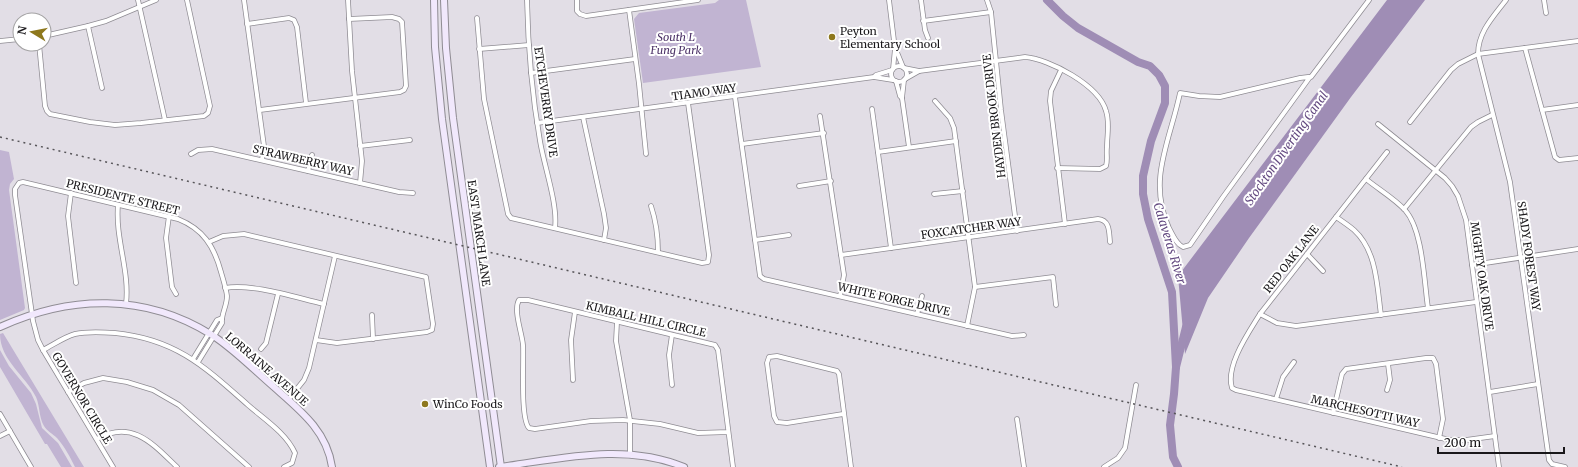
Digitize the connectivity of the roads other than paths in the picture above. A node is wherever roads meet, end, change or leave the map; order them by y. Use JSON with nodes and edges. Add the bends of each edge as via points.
{"nodes":[{"id":1,"x":138,"y":0,"type":"edge"},
{"id":2,"x":156,"y":0,"type":"edge"},
{"id":3,"x":187,"y":0,"type":"edge"},
{"id":4,"x":244,"y":0,"type":"edge"},
{"id":5,"x":348,"y":0,"type":"edge"},
{"id":6,"x":434,"y":0,"type":"edge"},
{"id":7,"x":444,"y":0,"type":"edge"},
{"id":8,"x":527,"y":0,"type":"edge"},
{"id":9,"x":577,"y":0,"type":"edge"},
{"id":10,"x":698,"y":0,"type":"edge"},
{"id":11,"x":889,"y":0,"type":"edge"},
{"id":12,"x":920,"y":0,"type":"edge"},
{"id":13,"x":987,"y":0,"type":"edge"},
{"id":14,"x":1369,"y":0,"type":"edge"},
{"id":15,"x":1506,"y":0,"type":"edge"},
{"id":16,"x":1544,"y":0,"type":"edge"},
{"id":17,"x":140,"y":7,"type":"junction"},
{"id":18,"x":629,"y":10,"type":"junction"},
{"id":19,"x":991,"y":12,"type":"junction"},
{"id":20,"x":1546,"y":13,"type":"dead end"},
{"id":21,"x":477,"y":18,"type":"dead end"},
{"id":22,"x":349,"y":19,"type":"junction"},
{"id":23,"x":923,"y":21,"type":"junction"},
{"id":24,"x":247,"y":24,"type":"junction"},
{"id":25,"x":88,"y":26,"type":"junction"},
{"id":26,"x":52,"y":34,"type":"edge"},
{"id":27,"x":928,"y":38,"type":"dead end"},
{"id":28,"x":12,"y":40,"type":"edge"},
{"id":29,"x":0,"y":41,"type":"edge"},
{"id":30,"x":1578,"y":41,"type":"edge"},
{"id":31,"x":529,"y":45,"type":"junction"},
{"id":32,"x":1525,"y":48,"type":"junction"},
{"id":33,"x":479,"y":49,"type":"junction"},
{"id":34,"x":895,"y":49,"type":"junction"},
{"id":35,"x":40,"y":52,"type":"edge"},
{"id":36,"x":1478,"y":54,"type":"junction"},
{"id":37,"x":636,"y":59,"type":"junction"},
{"id":38,"x":997,"y":61,"type":"junction"},
{"id":39,"x":903,"y":67,"type":"junction"},
{"id":40,"x":893,"y":70,"type":"junction"},
{"id":41,"x":1061,"y":70,"type":"junction"},
{"id":42,"x":919,"y":71,"type":"junction"},
{"id":43,"x":531,"y":73,"type":"junction"},
{"id":44,"x":874,"y":77,"type":"junction"},
{"id":45,"x":1310,"y":77,"type":"junction"},
{"id":46,"x":905,"y":79,"type":"junction"},
{"id":47,"x":895,"y":81,"type":"junction"},
{"id":48,"x":102,"y":88,"type":"dead end"},
{"id":49,"x":736,"y":97,"type":"junction"},
{"id":50,"x":354,"y":98,"type":"junction"},
{"id":51,"x":902,"y":98,"type":"junction"},
{"id":52,"x":935,"y":101,"type":"dead end"},
{"id":53,"x":306,"y":103,"type":"junction"},
{"id":54,"x":688,"y":103,"type":"junction"},
{"id":55,"x":1578,"y":105,"type":"edge"},
{"id":56,"x":641,"y":109,"type":"junction"},
{"id":57,"x":872,"y":109,"type":"dead end"},
{"id":58,"x":260,"y":110,"type":"junction"},
{"id":59,"x":1542,"y":110,"type":"junction"},
{"id":60,"x":1492,"y":115,"type":"junction"},
{"id":61,"x":820,"y":116,"type":"dead end"},
{"id":62,"x":582,"y":117,"type":"junction"},
{"id":63,"x":165,"y":120,"type":"junction"},
{"id":64,"x":1410,"y":122,"type":"dead end"},
{"id":65,"x":537,"y":123,"type":"junction"},
{"id":66,"x":1378,"y":124,"type":"dead end"},
{"id":67,"x":824,"y":133,"type":"junction"},
{"id":68,"x":410,"y":140,"type":"dead end"},
{"id":69,"x":956,"y":141,"type":"junction"},
{"id":70,"x":742,"y":144,"type":"junction"},
{"id":71,"x":360,"y":146,"type":"junction"},
{"id":72,"x":909,"y":147,"type":"junction"},
{"id":73,"x":878,"y":152,"type":"junction"},
{"id":74,"x":1387,"y":152,"type":"dead end"},
{"id":75,"x":191,"y":154,"type":"dead end"},
{"id":76,"x":312,"y":154,"type":"dead end"},
{"id":77,"x":646,"y":154,"type":"dead end"},
{"id":78,"x":1578,"y":158,"type":"edge"},
{"id":79,"x":262,"y":160,"type":"junction"},
{"id":80,"x":1057,"y":168,"type":"junction"},
{"id":81,"x":1436,"y":170,"type":"junction"},
{"id":82,"x":308,"y":171,"type":"junction"},
{"id":83,"x":1366,"y":179,"type":"junction"},
{"id":84,"x":831,"y":181,"type":"junction"},
{"id":85,"x":360,"y":183,"type":"junction"},
{"id":86,"x":799,"y":186,"type":"dead end"},
{"id":87,"x":963,"y":191,"type":"junction"},
{"id":88,"x":71,"y":193,"type":"junction"},
{"id":89,"x":413,"y":193,"type":"dead end"},
{"id":90,"x":934,"y":194,"type":"dead end"},
{"id":91,"x":118,"y":206,"type":"junction"},
{"id":92,"x":651,"y":206,"type":"dead end"},
{"id":93,"x":1404,"y":209,"type":"junction"},
{"id":94,"x":169,"y":216,"type":"junction"},
{"id":95,"x":1336,"y":217,"type":"junction"},
{"id":96,"x":1065,"y":224,"type":"junction"},
{"id":97,"x":555,"y":228,"type":"junction"},
{"id":98,"x":1017,"y":231,"type":"junction"},
{"id":99,"x":789,"y":235,"type":"dead end"},
{"id":100,"x":969,"y":238,"type":"junction"},
{"id":101,"x":604,"y":240,"type":"junction"},
{"id":102,"x":755,"y":240,"type":"junction"},
{"id":103,"x":209,"y":242,"type":"junction"},
{"id":104,"x":1110,"y":242,"type":"dead end"},
{"id":105,"x":891,"y":248,"type":"junction"},
{"id":106,"x":1578,"y":249,"type":"edge"},
{"id":107,"x":658,"y":252,"type":"junction"},
{"id":108,"x":1307,"y":254,"type":"junction"},
{"id":109,"x":841,"y":255,"type":"junction"},
{"id":110,"x":335,"y":256,"type":"junction"},
{"id":111,"x":1521,"y":257,"type":"junction"},
{"id":112,"x":1472,"y":265,"type":"junction"},
{"id":113,"x":1323,"y":271,"type":"dead end"},
{"id":114,"x":76,"y":283,"type":"dead end"},
{"id":115,"x":975,"y":287,"type":"junction"},
{"id":116,"x":225,"y":288,"type":"junction"},
{"id":117,"x":176,"y":294,"type":"dead end"},
{"id":118,"x":278,"y":294,"type":"junction"},
{"id":119,"x":840,"y":296,"type":"junction"},
{"id":120,"x":922,"y":296,"type":"dead end"},
{"id":121,"x":1476,"y":302,"type":"junction"},
{"id":122,"x":126,"y":304,"type":"junction"},
{"id":123,"x":324,"y":304,"type":"junction"},
{"id":124,"x":1056,"y":305,"type":"dead end"},
{"id":125,"x":1428,"y":308,"type":"junction"},
{"id":126,"x":575,"y":312,"type":"junction"},
{"id":127,"x":32,"y":314,"type":"junction"},
{"id":128,"x":918,"y":314,"type":"junction"},
{"id":129,"x":1260,"y":314,"type":"junction"},
{"id":130,"x":372,"y":315,"type":"dead end"},
{"id":131,"x":1381,"y":315,"type":"junction"},
{"id":132,"x":617,"y":322,"type":"junction"},
{"id":133,"x":967,"y":326,"type":"junction"},
{"id":134,"x":0,"y":327,"type":"edge"},
{"id":135,"x":211,"y":335,"type":"junction"},
{"id":136,"x":672,"y":335,"type":"junction"},
{"id":137,"x":1024,"y":335,"type":"dead end"},
{"id":138,"x":373,"y":339,"type":"junction"},
{"id":139,"x":316,"y":340,"type":"junction"},
{"id":140,"x":261,"y":349,"type":"dead end"},
{"id":141,"x":43,"y":350,"type":"junction"},
{"id":142,"x":193,"y":359,"type":"junction"},
{"id":143,"x":198,"y":362,"type":"junction"},
{"id":144,"x":1294,"y":362,"type":"dead end"},
{"id":145,"x":1388,"y":364,"type":"junction"},
{"id":146,"x":573,"y":380,"type":"dead end"},
{"id":147,"x":1538,"y":384,"type":"junction"},
{"id":148,"x":672,"y":385,"type":"dead end"},
{"id":149,"x":1136,"y":385,"type":"dead end"},
{"id":150,"x":1232,"y":388,"type":"joint"},
{"id":151,"x":1387,"y":390,"type":"dead end"},
{"id":152,"x":68,"y":392,"type":"junction"},
{"id":153,"x":1490,"y":392,"type":"junction"},
{"id":154,"x":1276,"y":399,"type":"junction"},
{"id":155,"x":288,"y":400,"type":"junction"},
{"id":156,"x":1333,"y":413,"type":"junction"},
{"id":157,"x":0,"y":414,"type":"edge"},
{"id":158,"x":843,"y":414,"type":"junction"},
{"id":159,"x":1017,"y":419,"type":"dead end"},
{"id":160,"x":630,"y":420,"type":"junction"},
{"id":161,"x":10,"y":431,"type":"junction"},
{"id":162,"x":728,"y":432,"type":"junction"},
{"id":163,"x":0,"y":436,"type":"edge"},
{"id":164,"x":1495,"y":436,"type":"junction"},
{"id":165,"x":1439,"y":438,"type":"junction"},
{"id":166,"x":97,"y":439,"type":"junction"},
{"id":167,"x":630,"y":454,"type":"junction"},
{"id":168,"x":31,"y":467,"type":"edge"},
{"id":169,"x":113,"y":467,"type":"edge"},
{"id":170,"x":177,"y":467,"type":"edge"},
{"id":171,"x":249,"y":467,"type":"edge"},
{"id":172,"x":284,"y":467,"type":"edge"},
{"id":173,"x":332,"y":467,"type":"edge"},
{"id":174,"x":490,"y":467,"type":"edge"},
{"id":175,"x":500,"y":467,"type":"edge"},
{"id":176,"x":684,"y":467,"type":"edge"},
{"id":177,"x":733,"y":467,"type":"edge"},
{"id":178,"x":850,"y":467,"type":"edge"},
{"id":179,"x":1024,"y":467,"type":"edge"},
{"id":180,"x":1104,"y":467,"type":"edge"},
{"id":181,"x":1499,"y":467,"type":"edge"},
{"id":182,"x":1566,"y":467,"type":"edge"}],
"edges":[{"from":1,"to":17,"type":"street"},
{"from":2,"to":17,"type":"street"},
{"from":3,"to":63,"type":"street","via":[[210,106],[204,116]]},
{"from":4,"to":24,"type":"street"},
{"from":5,"to":22,"type":"street"},
{"from":6,"to":174,"type":"main road","name":"EAST MARCH LANE","via":[[435,47],[442,119]]},
{"from":7,"to":175,"type":"main road","name":"EAST MARCH LANE","via":[[453,118]]},
{"from":8,"to":31,"type":"street","name":"ETCHEVERRY DRIVE"},
{"from":9,"to":18,"type":"street","via":[[577,11],[582,16]]},
{"from":10,"to":18,"type":"street"},
{"from":11,"to":34,"type":"street"},
{"from":12,"to":23,"type":"street"},
{"from":13,"to":19,"type":"street","name":"HAYDEN BROOK DRIVE"},
{"from":14,"to":45,"type":"street"},
{"from":15,"to":36,"type":"street","via":[[1482,32]]},
{"from":16,"to":20,"type":"street"},
{"from":17,"to":25,"type":"street"},
{"from":17,"to":63,"type":"street"},
{"from":18,"to":37,"type":"street"},
{"from":19,"to":23,"type":"street"},
{"from":19,"to":38,"type":"street","name":"HAYDEN BROOK DRIVE"},
{"from":21,"to":33,"type":"street"},
{"from":22,"to":50,"type":"street"},
{"from":22,"to":50,"type":"street","via":[[392,17],[402,22],[406,86],[404,90]]},
{"from":23,"to":27,"type":"street"},
{"from":24,"to":53,"type":"street","via":[[289,18],[294,20]]},
{"from":24,"to":58,"type":"street"},
{"from":25,"to":26,"type":"street"},
{"from":25,"to":48,"type":"street"},
{"from":28,"to":29,"type":"street"},
{"from":30,"to":32,"type":"street"},
{"from":31,"to":33,"type":"street"},
{"from":31,"to":43,"type":"street","name":"ETCHEVERRY DRIVE"},
{"from":32,"to":36,"type":"street"},
{"from":32,"to":59,"type":"street"},
{"from":33,"to":97,"type":"street","via":[[487,119],[510,217]]},
{"from":34,"to":39,"type":"street"},
{"from":34,"to":40,"type":"street"},
{"from":35,"to":63,"type":"street","via":[[47,112],[50,114],[103,124]]},
{"from":36,"to":60,"type":"street","name":"SHADY FOREST WAY"},
{"from":36,"to":64,"type":"street","via":[[1451,70]]},
{"from":37,"to":43,"type":"street"},
{"from":37,"to":56,"type":"street"},
{"from":38,"to":41,"type":"street","via":[[1025,57]]},
{"from":38,"to":42,"type":"street"},
{"from":38,"to":98,"type":"street","name":"HAYDEN BROOK DRIVE"},
{"from":39,"to":40,"type":"street","via":[[898,66]]},
{"from":39,"to":42,"type":"street"},
{"from":39,"to":46,"type":"street","via":[[907,72]]},
{"from":40,"to":44,"type":"street","name":"TIAMO WAY"},
{"from":40,"to":47,"type":"street","via":[[891,74]]},
{"from":41,"to":80,"type":"street","via":[[1050,101]]},
{"from":41,"to":80,"type":"street","via":[[1090,86],[1104,104],[1109,121],[1108,161],[1106,166],[1100,169]]},
{"from":42,"to":46,"type":"street"},
{"from":43,"to":65,"type":"street","name":"ETCHEVERRY DRIVE"},
{"from":44,"to":47,"type":"street","name":"TIAMO WAY"},
{"from":44,"to":49,"type":"street","name":"TIAMO WAY"},
{"from":45,"to":45,"type":"street","via":[[1220,97],[1180,93],[1161,166],[1159,193],[1164,217],[1177,243],[1184,248],[1190,245]]},
{"from":46,"to":47,"type":"street","via":[[901,82]]},
{"from":46,"to":51,"type":"street"},
{"from":47,"to":51,"type":"street"},
{"from":49,"to":54,"type":"street","name":"TIAMO WAY"},
{"from":49,"to":70,"type":"street"},
{"from":50,"to":53,"type":"street"},
{"from":50,"to":71,"type":"street"},
{"from":51,"to":72,"type":"street"},
{"from":52,"to":69,"type":"street","via":[[950,118]]},
{"from":53,"to":58,"type":"street"},
{"from":54,"to":56,"type":"street","name":"TIAMO WAY"},
{"from":54,"to":107,"type":"street","via":[[708,262],[702,264]]},
{"from":55,"to":59,"type":"street"},
{"from":56,"to":62,"type":"street","name":"TIAMO WAY"},
{"from":56,"to":77,"type":"street"},
{"from":57,"to":73,"type":"street"},
{"from":58,"to":79,"type":"street","via":[[264,146]]},
{"from":59,"to":78,"type":"street","via":[[1554,155],[1562,160]]},
{"from":60,"to":81,"type":"street","via":[[1471,127]]},
{"from":60,"to":111,"type":"street","name":"SHADY FOREST WAY","via":[[1510,182]]},
{"from":61,"to":67,"type":"street"},
{"from":62,"to":65,"type":"street","name":"TIAMO WAY"},
{"from":62,"to":101,"type":"street","via":[[604,214]]},
{"from":65,"to":97,"type":"street","name":"ETCHEVERRY DRIVE","via":[[555,211]]},
{"from":66,"to":81,"type":"street","name":"MIGHTY OAK DRIVE"},
{"from":67,"to":70,"type":"street"},
{"from":67,"to":84,"type":"street"},
{"from":68,"to":71,"type":"street"},
{"from":69,"to":72,"type":"street"},
{"from":69,"to":87,"type":"street"},
{"from":70,"to":102,"type":"street"},
{"from":71,"to":85,"type":"street"},
{"from":72,"to":73,"type":"street"},
{"from":73,"to":105,"type":"street"},
{"from":74,"to":83,"type":"street","name":"RED OAK LANE"},
{"from":75,"to":79,"type":"street","name":"STRAWBERRY WAY","via":[[198,150],[212,149]]},
{"from":76,"to":82,"type":"street"},
{"from":79,"to":82,"type":"street","name":"STRAWBERRY WAY"},
{"from":80,"to":96,"type":"street"},
{"from":81,"to":93,"type":"street"},
{"from":81,"to":112,"type":"street","name":"MIGHTY OAK DRIVE","via":[[1452,186],[1461,203]]},
{"from":82,"to":85,"type":"street","name":"STRAWBERRY WAY"},
{"from":83,"to":93,"type":"street"},
{"from":83,"to":95,"type":"street","name":"RED OAK LANE"},
{"from":84,"to":86,"type":"street"},
{"from":84,"to":109,"type":"street"},
{"from":85,"to":89,"type":"street","name":"STRAWBERRY WAY"},
{"from":87,"to":90,"type":"street"},
{"from":87,"to":100,"type":"street"},
{"from":88,"to":91,"type":"street","name":"PRESIDENTE STREET"},
{"from":88,"to":114,"type":"street","via":[[68,216]]},
{"from":88,"to":127,"type":"street","name":"PRESIDENTE STREET","via":[[24,182],[19,183],[15,189]]},
{"from":91,"to":94,"type":"street","name":"PRESIDENTE STREET"},
{"from":91,"to":122,"type":"street","via":[[117,220],[127,288]]},
{"from":92,"to":107,"type":"street"},
{"from":93,"to":125,"type":"street","via":[[1417,233]]},
{"from":94,"to":103,"type":"street","name":"PRESIDENTE STREET","via":[[192,226]]},
{"from":94,"to":117,"type":"street","via":[[166,238],[172,287]]},
{"from":95,"to":108,"type":"street","name":"RED OAK LANE"},
{"from":95,"to":131,"type":"street","via":[[1365,243],[1371,256]]},
{"from":96,"to":98,"type":"street","name":"FOXCATCHER WAY"},
{"from":96,"to":104,"type":"street","name":"FOXCATCHER WAY","via":[[1104,220]]},
{"from":97,"to":101,"type":"street"},
{"from":98,"to":100,"type":"street","name":"FOXCATCHER WAY"},
{"from":99,"to":102,"type":"street"},
{"from":100,"to":105,"type":"street","name":"FOXCATCHER WAY"},
{"from":100,"to":115,"type":"street"},
{"from":101,"to":107,"type":"street"},
{"from":102,"to":119,"type":"street","name":"WHITE FORGE DRIVE","via":[[760,276]]},
{"from":103,"to":110,"type":"street","via":[[223,236],[244,234]]},
{"from":103,"to":116,"type":"street","name":"PRESIDENTE STREET"},
{"from":105,"to":109,"type":"street","name":"FOXCATCHER WAY"},
{"from":106,"to":111,"type":"street"},
{"from":108,"to":113,"type":"street"},
{"from":108,"to":129,"type":"street","name":"RED OAK LANE"},
{"from":109,"to":119,"type":"street","via":[[844,275]]},
{"from":110,"to":123,"type":"street"},
{"from":110,"to":138,"type":"street","via":[[426,277],[432,330]]},
{"from":111,"to":112,"type":"street"},
{"from":111,"to":147,"type":"street","name":"SHADY FOREST WAY"},
{"from":112,"to":121,"type":"street","name":"MIGHTY OAK DRIVE"},
{"from":115,"to":124,"type":"street","via":[[1053,277]]},
{"from":115,"to":133,"type":"street"},
{"from":116,"to":118,"type":"street","via":[[250,287]]},
{"from":116,"to":135,"type":"street","name":"PRESIDENTE STREET","via":[[226,305],[222,318],[217,320]]},
{"from":118,"to":123,"type":"street"},
{"from":118,"to":140,"type":"street","via":[[266,343]]},
{"from":119,"to":128,"type":"street","name":"WHITE FORGE DRIVE"},
{"from":120,"to":128,"type":"street"},
{"from":121,"to":125,"type":"street"},
{"from":121,"to":153,"type":"street","name":"MIGHTY OAK DRIVE"},
{"from":122,"to":127,"type":"main road","name":"LORRAINE AVENUE","via":[[78,304]]},
{"from":122,"to":135,"type":"main road","name":"LORRAINE AVENUE","via":[[168,314]]},
{"from":123,"to":139,"type":"street"},
{"from":125,"to":131,"type":"street"},
{"from":126,"to":132,"type":"street","name":"KIMBALL HILL CIRCLE"},
{"from":126,"to":146,"type":"street","via":[[571,340]]},
{"from":126,"to":160,"type":"street","name":"KIMBALL HILL CIRCLE","via":[[523,299],[517,303],[523,345],[523,386],[527,426],[532,430],[591,421]]},
{"from":127,"to":134,"type":"main road","name":"LORRAINE AVENUE"},
{"from":127,"to":141,"type":"street"},
{"from":128,"to":133,"type":"street","name":"WHITE FORGE DRIVE"},
{"from":129,"to":131,"type":"street","via":[[1277,322],[1296,326]]},
{"from":129,"to":150,"type":"street","name":"RED OAK LANE","via":[[1236,360],[1231,374]]},
{"from":130,"to":138,"type":"street"},
{"from":132,"to":136,"type":"street","name":"KIMBALL HILL CIRCLE"},
{"from":132,"to":160,"type":"street","via":[[616,341]]},
{"from":133,"to":137,"type":"street","name":"WHITE FORGE DRIVE","via":[[1012,336]]},
{"from":135,"to":142,"type":"street"},
{"from":135,"to":143,"type":"street"},
{"from":135,"to":155,"type":"main road","name":"LORRAINE AVENUE","via":[[235,352]]},
{"from":136,"to":148,"type":"street","via":[[669,355]]},
{"from":136,"to":162,"type":"street","name":"KIMBALL HILL CIRCLE","via":[[717,347]]},
{"from":138,"to":139,"type":"street","via":[[337,343]]},
{"from":139,"to":155,"type":"street","via":[[307,374]]},
{"from":141,"to":142,"type":"street","name":"GOVERNOR CIRCLE","via":[[74,335],[108,333],[131,335],[155,342]]},
{"from":141,"to":152,"type":"street","name":"GOVERNOR CIRCLE"},
{"from":142,"to":143,"type":"street","name":"GOVERNOR CIRCLE"},
{"from":143,"to":172,"type":"street","name":"GOVERNOR CIRCLE","via":[[289,442],[295,458]]},
{"from":144,"to":154,"type":"street","via":[[1283,377]]},
{"from":145,"to":151,"type":"street","via":[[1390,380]]},
{"from":145,"to":156,"type":"street","via":[[1349,368],[1344,371]]},
{"from":145,"to":165,"type":"street","via":[[1430,357],[1435,360],[1443,419]]},
{"from":147,"to":153,"type":"street"},
{"from":147,"to":182,"type":"street","name":"SHADY FOREST WAY","via":[[1550,462]]},
{"from":149,"to":180,"type":"street","via":[[1127,442],[1114,462]]},
{"from":150,"to":154,"type":"street","name":"MARCHESOTTI WAY"},
{"from":152,"to":166,"type":"street","name":"GOVERNOR CIRCLE"},
{"from":152,"to":171,"type":"street","via":[[84,383],[103,378],[153,390],[184,409]]},
{"from":153,"to":164,"type":"street","name":"MIGHTY OAK DRIVE"},
{"from":154,"to":156,"type":"street","name":"MARCHESOTTI WAY"},
{"from":155,"to":173,"type":"main road","name":"LORRAINE AVENUE","via":[[317,429]]},
{"from":156,"to":165,"type":"street","name":"MARCHESOTTI WAY"},
{"from":157,"to":161,"type":"street"},
{"from":158,"to":158,"type":"street","via":[[837,371],[769,356],[767,363],[777,422]]},
{"from":158,"to":178,"type":"street"},
{"from":159,"to":179,"type":"street"},
{"from":160,"to":162,"type":"street","name":"KIMBALL HILL CIRCLE","via":[[698,433]]},
{"from":160,"to":167,"type":"street"},
{"from":161,"to":163,"type":"street"},
{"from":161,"to":168,"type":"street"},
{"from":162,"to":177,"type":"street"},
{"from":164,"to":165,"type":"street","name":"MARCHESOTTI WAY","via":[[1458,441]]},
{"from":164,"to":181,"type":"street","name":"MIGHTY OAK DRIVE"},
{"from":166,"to":169,"type":"street","name":"GOVERNOR CIRCLE"},
{"from":166,"to":170,"type":"street","via":[[114,433],[138,435],[154,444]]},
{"from":167,"to":175,"type":"main road","via":[[589,455]]},
{"from":167,"to":176,"type":"main road"}]}
